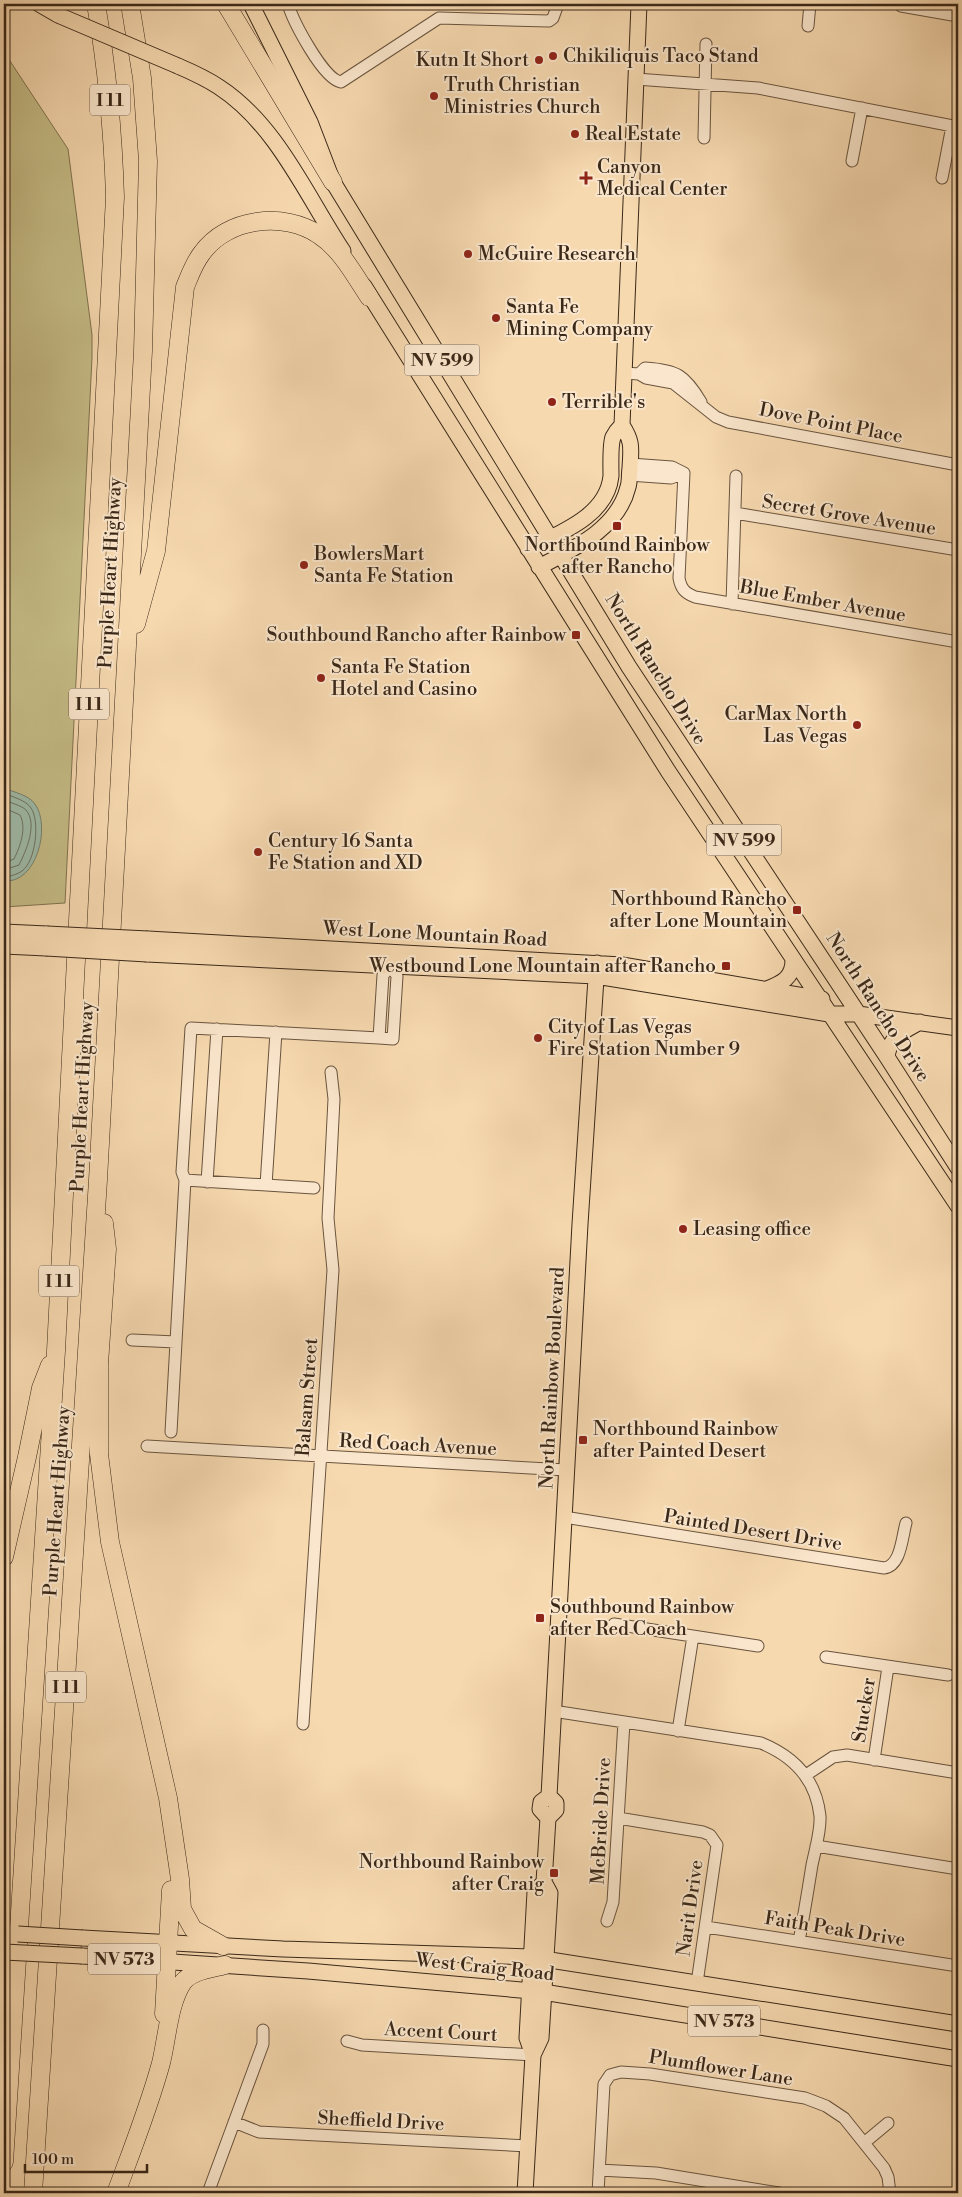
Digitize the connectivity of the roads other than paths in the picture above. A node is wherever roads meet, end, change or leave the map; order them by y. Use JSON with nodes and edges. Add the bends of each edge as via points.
{"nodes":[{"id":1,"x":38,"y":4,"type":"edge"},
{"id":2,"x":96,"y":4,"type":"edge"},
{"id":3,"x":130,"y":4,"type":"edge"},
{"id":4,"x":140,"y":4,"type":"edge"},
{"id":5,"x":226,"y":4,"type":"edge"},
{"id":6,"x":251,"y":4,"type":"edge"},
{"id":7,"x":288,"y":4,"type":"edge"},
{"id":8,"x":558,"y":4,"type":"edge"},
{"id":9,"x":639,"y":4,"type":"edge"},
{"id":10,"x":810,"y":4,"type":"edge"},
{"id":11,"x":901,"y":6,"type":"dead end"},
{"id":12,"x":958,"y":16,"type":"edge"},
{"id":13,"x":808,"y":26,"type":"dead end"},
{"id":14,"x":136,"y":40,"type":"junction"},
{"id":15,"x":706,"y":44,"type":"dead end"},
{"id":16,"x":636,"y":79,"type":"junction"},
{"id":17,"x":705,"y":84,"type":"junction"},
{"id":18,"x":862,"y":108,"type":"junction"},
{"id":19,"x":955,"y":126,"type":"edge"},
{"id":20,"x":704,"y":138,"type":"dead end"},
{"id":21,"x":852,"y":161,"type":"dead end"},
{"id":22,"x":942,"y":178,"type":"dead end"},
{"id":23,"x":333,"y":182,"type":"junction"},
{"id":24,"x":369,"y":297,"type":"junction"},
{"id":25,"x":632,"y":374,"type":"junction"},
{"id":26,"x":622,"y":425,"type":"junction"},
{"id":27,"x":958,"y":465,"type":"edge"},
{"id":28,"x":630,"y":470,"type":"junction"},
{"id":29,"x":736,"y":476,"type":"dead end"},
{"id":30,"x":735,"y":513,"type":"junction"},
{"id":31,"x":552,"y":538,"type":"junction"},
{"id":32,"x":528,"y":549,"type":"junction"},
{"id":33,"x":958,"y":550,"type":"edge"},
{"id":34,"x":562,"y":555,"type":"junction"},
{"id":35,"x":539,"y":567,"type":"junction"},
{"id":36,"x":732,"y":604,"type":"junction"},
{"id":37,"x":958,"y":642,"type":"edge"},
{"id":38,"x":127,"y":655,"type":"junction"},
{"id":39,"x":717,"y":800,"type":"junction"},
{"id":40,"x":691,"y":806,"type":"junction"},
{"id":41,"x":4,"y":932,"type":"edge"},
{"id":42,"x":47,"y":941,"type":"junction"},
{"id":43,"x":4,"y":946,"type":"edge"},
{"id":44,"x":392,"y":959,"type":"junction"},
{"id":45,"x":793,"y":960,"type":"junction"},
{"id":46,"x":597,"y":969,"type":"junction"},
{"id":47,"x":767,"y":989,"type":"junction"},
{"id":48,"x":818,"y":997,"type":"junction"},
{"id":49,"x":829,"y":1014,"type":"junction"},
{"id":50,"x":858,"y":1014,"type":"junction"},
{"id":51,"x":920,"y":1022,"type":"junction"},
{"id":52,"x":958,"y":1028,"type":"edge"},
{"id":53,"x":216,"y":1029,"type":"junction"},
{"id":54,"x":276,"y":1032,"type":"junction"},
{"id":55,"x":379,"y":1038,"type":"junction"},
{"id":56,"x":887,"y":1057,"type":"junction"},
{"id":57,"x":331,"y":1072,"type":"dead end"},
{"id":58,"x":958,"y":1168,"type":"edge"},
{"id":59,"x":98,"y":1180,"type":"junction"},
{"id":60,"x":186,"y":1180,"type":"junction"},
{"id":61,"x":208,"y":1182,"type":"junction"},
{"id":62,"x":266,"y":1186,"type":"junction"},
{"id":63,"x":314,"y":1188,"type":"dead end"},
{"id":64,"x":958,"y":1206,"type":"edge"},
{"id":65,"x":132,"y":1340,"type":"dead end"},
{"id":66,"x":176,"y":1342,"type":"junction"},
{"id":67,"x":56,"y":1351,"type":"junction"},
{"id":68,"x":171,"y":1432,"type":"dead end"},
{"id":69,"x":147,"y":1446,"type":"dead end"},
{"id":70,"x":321,"y":1457,"type":"junction"},
{"id":71,"x":566,"y":1470,"type":"junction"},
{"id":72,"x":564,"y":1517,"type":"junction"},
{"id":73,"x":906,"y":1522,"type":"dead end"},
{"id":74,"x":4,"y":1557,"type":"edge"},
{"id":75,"x":614,"y":1624,"type":"dead end"},
{"id":76,"x":693,"y":1636,"type":"junction"},
{"id":77,"x":758,"y":1646,"type":"dead end"},
{"id":78,"x":826,"y":1657,"type":"dead end"},
{"id":79,"x":888,"y":1667,"type":"junction"},
{"id":80,"x":948,"y":1675,"type":"dead end"},
{"id":81,"x":553,"y":1711,"type":"junction"},
{"id":82,"x":624,"y":1722,"type":"junction"},
{"id":83,"x":303,"y":1724,"type":"dead end"},
{"id":84,"x":678,"y":1731,"type":"junction"},
{"id":85,"x":874,"y":1760,"type":"junction"},
{"id":86,"x":958,"y":1773,"type":"edge"},
{"id":87,"x":806,"y":1775,"type":"junction"},
{"id":88,"x":618,"y":1818,"type":"junction"},
{"id":89,"x":816,"y":1846,"type":"junction"},
{"id":90,"x":174,"y":1849,"type":"junction"},
{"id":91,"x":958,"y":1869,"type":"edge"},
{"id":92,"x":607,"y":1921,"type":"dead end"},
{"id":93,"x":706,"y":1927,"type":"junction"},
{"id":94,"x":4,"y":1934,"type":"edge"},
{"id":95,"x":799,"y":1941,"type":"junction"},
{"id":96,"x":168,"y":1944,"type":"junction"},
{"id":97,"x":223,"y":1946,"type":"junction"},
{"id":98,"x":4,"y":1952,"type":"edge"},
{"id":99,"x":538,"y":1958,"type":"junction"},
{"id":100,"x":167,"y":1962,"type":"junction"},
{"id":101,"x":225,"y":1965,"type":"junction"},
{"id":102,"x":958,"y":1966,"type":"edge"},
{"id":103,"x":697,"y":1983,"type":"junction"},
{"id":104,"x":536,"y":1992,"type":"junction"},
{"id":105,"x":958,"y":2024,"type":"edge"},
{"id":106,"x":263,"y":2030,"type":"dead end"},
{"id":107,"x":347,"y":2042,"type":"dead end"},
{"id":108,"x":533,"y":2055,"type":"junction"},
{"id":109,"x":958,"y":2059,"type":"edge"},
{"id":110,"x":160,"y":2064,"type":"junction"},
{"id":111,"x":234,"y":2122,"type":"junction"},
{"id":112,"x":888,"y":2123,"type":"dead end"},
{"id":113,"x":864,"y":2143,"type":"junction"},
{"id":114,"x":528,"y":2146,"type":"junction"},
{"id":115,"x":4,"y":2162,"type":"edge"},
{"id":116,"x":599,"y":2170,"type":"junction"},
{"id":117,"x":34,"y":2193,"type":"edge"},
{"id":118,"x":116,"y":2193,"type":"edge"},
{"id":119,"x":208,"y":2193,"type":"edge"},
{"id":120,"x":525,"y":2193,"type":"edge"},
{"id":121,"x":598,"y":2193,"type":"edge"},
{"id":122,"x":778,"y":2193,"type":"edge"},
{"id":123,"x":890,"y":2193,"type":"edge"}],
"edges":[{"from":1,"to":24,"type":"main road","bridge":true,"via":[[178,66],[219,87],[244,106],[271,136]]},
{"from":2,"to":67,"type":"highway","name":"Purple Heart Highway","number":"I 11","via":[[112,122],[115,197]]},
{"from":3,"to":14,"type":"highway","name":"Purple Heart Highway","number":"I 11"},
{"from":4,"to":14,"type":"highway"},
{"from":5,"to":23,"type":"highway"},
{"from":6,"to":23,"type":"main road","name":"North Rancho Drive","via":[[310,122]]},
{"from":7,"to":8,"type":"street","via":[[302,36],[331,78],[341,82],[439,18],[549,21]]},
{"from":9,"to":16,"type":"main road"},
{"from":10,"to":13,"type":"street"},
{"from":11,"to":12,"type":"street"},
{"from":14,"to":38,"type":"highway","name":"Purple Heart Highway","number":"I 11","via":[[146,127],[148,203]]},
{"from":15,"to":17,"type":"street"},
{"from":16,"to":17,"type":"street"},
{"from":16,"to":25,"type":"main road"},
{"from":17,"to":18,"type":"street","via":[[758,88]]},
{"from":17,"to":20,"type":"street"},
{"from":18,"to":19,"type":"street"},
{"from":18,"to":21,"type":"street"},
{"from":19,"to":22,"type":"street"},
{"from":23,"to":31,"type":"main road","name":"North Rancho Drive","number":"NV 599"},
{"from":24,"to":32,"type":"main road","number":"NV 599"},
{"from":24,"to":38,"type":"highway","via":[[337,251],[319,234],[299,225],[278,221],[237,227],[203,251],[185,287],[156,551]]},
{"from":25,"to":26,"type":"main road"},
{"from":25,"to":27,"type":"street","name":"Dove Point Place","via":[[645,368],[680,375],[702,404],[716,417],[728,422]]},
{"from":26,"to":28,"type":"main road","via":[[631,439]]},
{"from":26,"to":31,"type":"main road","via":[[612,438],[610,482],[605,497],[584,519]]},
{"from":28,"to":34,"type":"main road","via":[[622,506],[611,520]]},
{"from":28,"to":36,"type":"street","name":"Blue Ember Avenue","via":[[670,478],[684,473],[679,578],[683,591],[696,598]]},
{"from":29,"to":30,"type":"street"},
{"from":30,"to":33,"type":"street","name":"Secret Grove Avenue"},
{"from":30,"to":36,"type":"street"},
{"from":31,"to":32,"type":"main road"},
{"from":31,"to":34,"type":"main road","name":"North Rancho Drive","number":"NV 599"},
{"from":32,"to":35,"type":"main road","number":"NV 599"},
{"from":34,"to":35,"type":"main road"},
{"from":34,"to":39,"type":"main road","name":"North Rancho Drive","number":"NV 599","via":[[629,667]]},
{"from":35,"to":40,"type":"main road","number":"NV 599"},
{"from":36,"to":37,"type":"street","name":"Blue Ember Avenue"},
{"from":38,"to":59,"type":"highway","name":"Purple Heart Highway","number":"I 11"},
{"from":39,"to":40,"type":"main road"},
{"from":39,"to":50,"type":"main road","name":"North Rancho Drive","number":"NV 599"},
{"from":40,"to":45,"type":"main road","number":"NV 599"},
{"from":41,"to":42,"type":"main road","name":"West Lone Mountain Road"},
{"from":42,"to":43,"type":"main road","name":"West Lone Mountain Road"},
{"from":42,"to":44,"type":"main road","name":"West Lone Mountain Road","bridge":true},
{"from":44,"to":46,"type":"main road","name":"West Lone Mountain Road"},
{"from":44,"to":55,"type":"street","via":[[383,975]]},
{"from":44,"to":55,"type":"street","via":[[397,976],[393,1039]]},
{"from":45,"to":47,"type":"main road","via":[[786,980]]},
{"from":45,"to":48,"type":"main road","number":"NV 599"},
{"from":46,"to":47,"type":"main road","name":"West Lone Mountain Road","via":[[622,964]]},
{"from":46,"to":49,"type":"main road","name":"West Lone Mountain Road"},
{"from":46,"to":71,"type":"main road","name":"North Rainbow Boulevard"},
{"from":47,"to":48,"type":"main road","name":"West Lone Mountain Road"},
{"from":48,"to":49,"type":"main road","number":"NV 599"},
{"from":48,"to":50,"type":"main road","name":"West Lone Mountain Road"},
{"from":49,"to":50,"type":"main road","name":"West Lone Mountain Road"},
{"from":49,"to":64,"type":"main road","number":"NV 599"},
{"from":50,"to":51,"type":"main road","name":"West Lone Mountain Road"},
{"from":50,"to":56,"type":"main road","name":"North Rancho Drive","number":"NV 599"},
{"from":51,"to":52,"type":"main road","name":"West Lone Mountain Road"},
{"from":51,"to":56,"type":"main road","via":[[897,1035]]},
{"from":53,"to":54,"type":"street"},
{"from":53,"to":60,"type":"street","via":[[191,1028],[182,1172]]},
{"from":53,"to":61,"type":"street"},
{"from":54,"to":55,"type":"street"},
{"from":54,"to":62,"type":"street"},
{"from":56,"to":58,"type":"main road","name":"North Rancho Drive","number":"NV 599"},
{"from":57,"to":70,"type":"street","name":"Balsam Street","via":[[334,1099],[328,1218],[333,1270]]},
{"from":59,"to":90,"type":"highway","via":[[107,1249],[98,1406],[102,1494],[168,1798]]},
{"from":59,"to":117,"type":"highway","name":"Purple Heart Highway","number":"I 11"},
{"from":60,"to":61,"type":"street"},
{"from":60,"to":66,"type":"street"},
{"from":61,"to":62,"type":"street"},
{"from":62,"to":63,"type":"street"},
{"from":65,"to":66,"type":"street"},
{"from":66,"to":68,"type":"street"},
{"from":67,"to":74,"type":"highway","via":[[41,1388]]},
{"from":67,"to":115,"type":"highway","name":"Purple Heart Highway","number":"I 11"},
{"from":69,"to":70,"type":"street","name":"Red Coach Avenue"},
{"from":70,"to":71,"type":"street","name":"Red Coach Avenue"},
{"from":70,"to":83,"type":"street","name":"Balsam Street"},
{"from":71,"to":72,"type":"main road","name":"North Rainbow Boulevard"},
{"from":72,"to":73,"type":"street","name":"Painted Desert Drive","via":[[884,1568],[895,1562]]},
{"from":72,"to":81,"type":"main road","name":"North Rainbow Boulevard"},
{"from":75,"to":76,"type":"street"},
{"from":76,"to":77,"type":"street"},
{"from":76,"to":84,"type":"street"},
{"from":78,"to":79,"type":"street"},
{"from":79,"to":80,"type":"street"},
{"from":79,"to":85,"type":"street","name":"Stucker"},
{"from":81,"to":82,"type":"street"},
{"from":81,"to":99,"type":"main road","name":"North Rainbow Boulevard","via":[[549,1796],[541,1802],[540,1809],[548,1818],[544,1882],[535,1892]]},
{"from":82,"to":84,"type":"street"},
{"from":82,"to":88,"type":"street","name":"McBride Drive"},
{"from":84,"to":87,"type":"street","via":[[760,1743],[791,1758]]},
{"from":85,"to":86,"type":"street"},
{"from":85,"to":87,"type":"street","via":[[847,1755],[833,1757]]},
{"from":87,"to":89,"type":"street","via":[[815,1794],[820,1817]]},
{"from":88,"to":92,"type":"street","name":"McBride Drive","via":[[613,1902]]},
{"from":88,"to":93,"type":"street","name":"Narit Drive","via":[[703,1832],[714,1839],[717,1845]]},
{"from":89,"to":91,"type":"street"},
{"from":89,"to":95,"type":"street"},
{"from":90,"to":96,"type":"highway"},
{"from":90,"to":97,"type":"highway","via":[[184,1916],[193,1929]]},
{"from":93,"to":95,"type":"street","name":"Faith Peak Drive"},
{"from":93,"to":103,"type":"street","name":"Narit Drive"},
{"from":94,"to":96,"type":"main road","name":"West Craig Road","number":"NV 573","bridge":true},
{"from":95,"to":102,"type":"street","name":"Faith Peak Drive"},
{"from":96,"to":97,"type":"main road","name":"West Craig Road","number":"NV 573"},
{"from":96,"to":100,"type":"highway"},
{"from":97,"to":99,"type":"main road","name":"West Craig Road","number":"NV 573"},
{"from":98,"to":100,"type":"main road","name":"West Craig Road","number":"NV 573","bridge":true},
{"from":99,"to":103,"type":"main road","name":"West Craig Road","number":"NV 573"},
{"from":99,"to":104,"type":"main road","name":"North Rainbow Boulevard"},
{"from":100,"to":101,"type":"main road","name":"West Craig Road","number":"NV 573"},
{"from":100,"to":110,"type":"highway"},
{"from":101,"to":104,"type":"main road","name":"West Craig Road","number":"NV 573"},
{"from":101,"to":110,"type":"highway","via":[[200,1971],[184,1982],[176,1996]]},
{"from":103,"to":105,"type":"main road","name":"West Craig Road","number":"NV 573"},
{"from":104,"to":108,"type":"main road","name":"North Rainbow Boulevard","via":[[541,2038]]},
{"from":104,"to":109,"type":"main road","name":"West Craig Road","number":"NV 573"},
{"from":106,"to":111,"type":"street","via":[[263,2044]]},
{"from":107,"to":108,"type":"street","name":"Accent Court"},
{"from":108,"to":114,"type":"main road","name":"North Rainbow Boulevard"},
{"from":110,"to":118,"type":"highway"},
{"from":111,"to":114,"type":"street","name":"Sheffield Drive","via":[[259,2132]]},
{"from":111,"to":119,"type":"street"},
{"from":112,"to":113,"type":"street"},
{"from":113,"to":116,"type":"street","name":"Plumflower Lane","via":[[844,2118],[805,2098],[621,2072],[610,2075],[604,2084]]},
{"from":113,"to":123,"type":"street","name":"Plumflower Lane","via":[[884,2168]]},
{"from":114,"to":120,"type":"main road","name":"North Rainbow Boulevard"},
{"from":116,"to":121,"type":"street"},
{"from":116,"to":122,"type":"street","via":[[656,2173]]}]}
